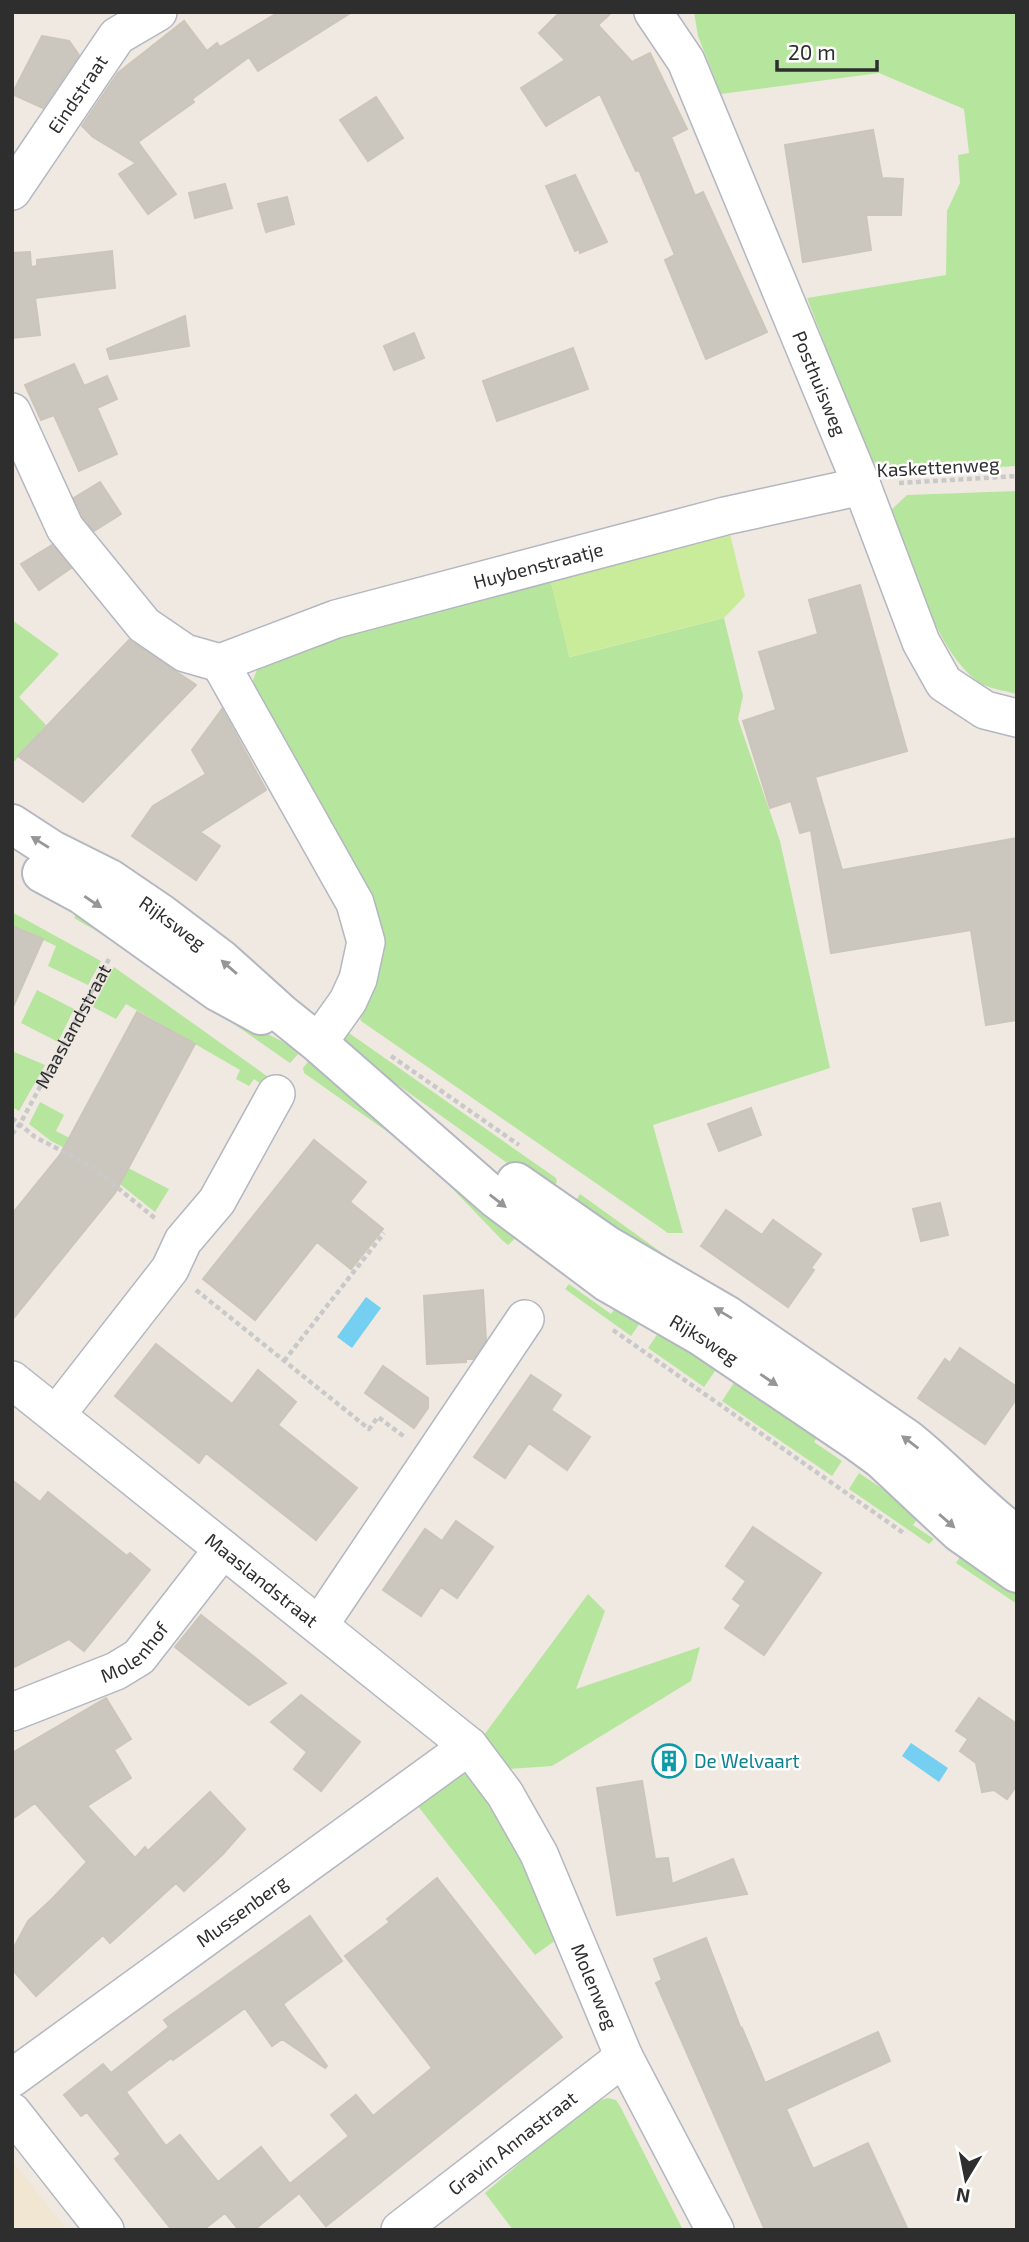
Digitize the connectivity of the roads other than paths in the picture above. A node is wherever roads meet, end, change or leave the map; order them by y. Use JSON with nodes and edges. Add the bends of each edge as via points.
{"nodes":[{"id":1,"x":158,"y":12,"type":"edge"},
{"id":2,"x":653,"y":12,"type":"edge"},
{"id":3,"x":115,"y":24,"type":"edge"},
{"id":4,"x":12,"y":191,"type":"edge"},
{"id":5,"x":12,"y":412,"type":"edge"},
{"id":6,"x":862,"y":486,"type":"junction"},
{"id":7,"x":220,"y":663,"type":"junction"},
{"id":8,"x":1017,"y":718,"type":"edge"},
{"id":9,"x":12,"y":824,"type":"edge"},
{"id":10,"x":12,"y":856,"type":"edge"},
{"id":11,"x":318,"y":1042,"type":"junction"},
{"id":12,"x":276,"y":1094,"type":"dead end"},
{"id":13,"x":393,"y":1106,"type":"junction"},
{"id":14,"x":525,"y":1319,"type":"dead end"},
{"id":15,"x":16,"y":1389,"type":"edge"},
{"id":16,"x":56,"y":1415,"type":"junction"},
{"id":17,"x":1017,"y":1535,"type":"edge"},
{"id":18,"x":223,"y":1549,"type":"junction"},
{"id":19,"x":1017,"y":1573,"type":"edge"},
{"id":20,"x":320,"y":1624,"type":"junction"},
{"id":21,"x":12,"y":1712,"type":"edge"},
{"id":22,"x":469,"y":1745,"type":"junction"},
{"id":23,"x":624,"y":2057,"type":"junction"},
{"id":24,"x":12,"y":2078,"type":"edge"},
{"id":25,"x":12,"y":2112,"type":"edge"},
{"id":26,"x":105,"y":2230,"type":"edge"},
{"id":27,"x":400,"y":2230,"type":"edge"},
{"id":28,"x":715,"y":2230,"type":"edge"}],
"edges":[{"from":1,"to":3,"type":"street","name":"Eindstraat"},
{"from":2,"to":6,"type":"street","name":"Posthuisweg","via":[[686,61]]},
{"from":3,"to":4,"type":"street","name":"Eindstraat"},
{"from":5,"to":7,"type":"street","via":[[65,528],[144,625],[185,653]]},
{"from":6,"to":7,"type":"street","name":"Huybenstraatje","via":[[725,516],[336,619]]},
{"from":6,"to":8,"type":"street","name":"Posthuisweg","via":[[921,642],[944,683],[985,710]]},
{"from":7,"to":11,"type":"street","via":[[355,903],[366,942],[348,1001]]},
{"from":11,"to":9,"type":"main road","name":"Rijksweg","one_way":true,"via":[[160,913]]},
{"from":10,"to":11,"type":"main road","name":"Rijksweg","one_way":true,"via":[[81,894],[217,991]]},
{"from":11,"to":13,"type":"main road","name":"Rijksweg"},
{"from":12,"to":16,"type":"street","via":[[217,1201]]},
{"from":17,"to":13,"type":"main road","name":"Rijksweg","one_way":true,"via":[[933,1459],[797,1363],[728,1316],[608,1246],[453,1136]]},
{"from":13,"to":19,"type":"main road","name":"Rijksweg","one_way":true,"via":[[495,1198],[607,1282],[713,1343],[855,1440],[959,1532]]},
{"from":14,"to":20,"type":"street"},
{"from":15,"to":16,"type":"street","name":"Maaslandstraat"},
{"from":16,"to":18,"type":"street","name":"Maaslandstraat"},
{"from":18,"to":20,"type":"street","name":"Maaslandstraat"},
{"from":18,"to":21,"type":"street","name":"Molenhof","via":[[138,1657],[116,1671]]},
{"from":20,"to":22,"type":"street","name":"Maaslandstraat"},
{"from":22,"to":23,"type":"street","name":"Molenweg","via":[[505,1794],[539,1854]]},
{"from":22,"to":24,"type":"street","name":"Mussenberg"},
{"from":23,"to":27,"type":"street","name":"Gravin Annastraat"},
{"from":23,"to":28,"type":"street","name":"Molenweg"},
{"from":25,"to":26,"type":"street"}]}
